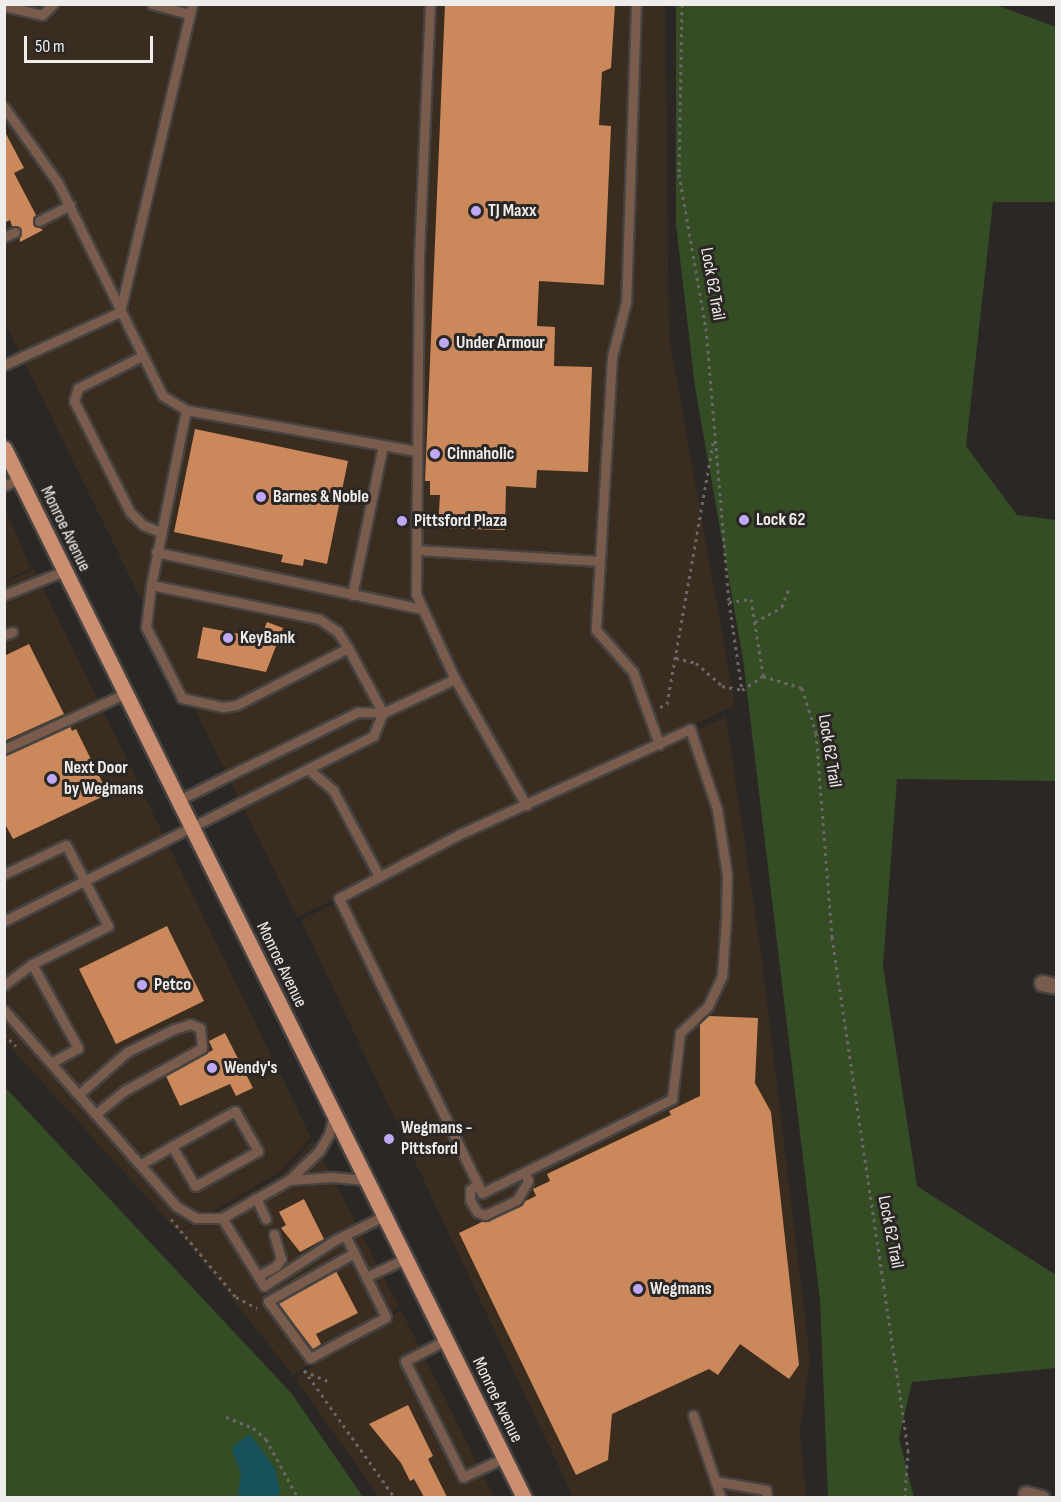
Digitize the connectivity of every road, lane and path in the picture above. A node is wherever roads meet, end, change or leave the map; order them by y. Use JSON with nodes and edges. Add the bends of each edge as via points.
{"nodes":[{"id":1,"x":53,"y":4,"type":"edge"},
{"id":2,"x":152,"y":4,"type":"edge"},
{"id":3,"x":430,"y":4,"type":"edge"},
{"id":4,"x":636,"y":4,"type":"edge"},
{"id":5,"x":682,"y":4,"type":"edge"},
{"id":6,"x":4,"y":6,"type":"edge"},
{"id":7,"x":191,"y":9,"type":"edge"},
{"id":8,"x":4,"y":107,"type":"edge"},
{"id":9,"x":70,"y":205,"type":"junction"},
{"id":10,"x":39,"y":221,"type":"dead end"},
{"id":11,"x":15,"y":232,"type":"dead end"},
{"id":12,"x":4,"y":237,"type":"edge"},
{"id":13,"x":120,"y":312,"type":"junction"},
{"id":14,"x":142,"y":356,"type":"junction"},
{"id":15,"x":4,"y":365,"type":"edge"},
{"id":16,"x":186,"y":410,"type":"junction"},
{"id":17,"x":714,"y":435,"type":"junction"},
{"id":18,"x":383,"y":445,"type":"junction"},
{"id":19,"x":4,"y":448,"type":"edge"},
{"id":20,"x":417,"y":452,"type":"junction"},
{"id":21,"x":19,"y":479,"type":"junction"},
{"id":22,"x":4,"y":486,"type":"edge"},
{"id":23,"x":160,"y":532,"type":"junction"},
{"id":24,"x":416,"y":550,"type":"junction"},
{"id":25,"x":156,"y":552,"type":"junction"},
{"id":26,"x":600,"y":561,"type":"junction"},
{"id":27,"x":64,"y":571,"type":"junction"},
{"id":28,"x":151,"y":585,"type":"junction"},
{"id":29,"x":789,"y":588,"type":"dead end"},
{"id":30,"x":4,"y":595,"type":"edge"},
{"id":31,"x":352,"y":595,"type":"junction"},
{"id":32,"x":729,"y":602,"type":"junction"},
{"id":33,"x":422,"y":609,"type":"junction"},
{"id":34,"x":755,"y":622,"type":"junction"},
{"id":35,"x":348,"y":648,"type":"junction"},
{"id":36,"x":676,"y":658,"type":"junction"},
{"id":37,"x":764,"y":676,"type":"junction"},
{"id":38,"x":455,"y":679,"type":"junction"},
{"id":39,"x":742,"y":690,"type":"junction"},
{"id":40,"x":124,"y":694,"type":"junction"},
{"id":41,"x":383,"y":712,"type":"junction"},
{"id":42,"x":647,"y":712,"type":"junction"},
{"id":43,"x":658,"y":744,"type":"junction"},
{"id":44,"x":4,"y":749,"type":"edge"},
{"id":45,"x":308,"y":769,"type":"junction"},
{"id":46,"x":177,"y":801,"type":"junction"},
{"id":47,"x":526,"y":805,"type":"junction"},
{"id":48,"x":190,"y":826,"type":"junction"},
{"id":49,"x":4,"y":874,"type":"edge"},
{"id":50,"x":379,"y":876,"type":"junction"},
{"id":51,"x":85,"y":880,"type":"junction"},
{"id":52,"x":4,"y":921,"type":"edge"},
{"id":53,"x":32,"y":964,"type":"junction"},
{"id":54,"x":4,"y":985,"type":"edge"},
{"id":55,"x":4,"y":1010,"type":"edge"},
{"id":56,"x":4,"y":1034,"type":"edge"},
{"id":57,"x":20,"y":1050,"type":"dead end"},
{"id":58,"x":53,"y":1062,"type":"junction"},
{"id":59,"x":79,"y":1094,"type":"junction"},
{"id":60,"x":97,"y":1113,"type":"junction"},
{"id":61,"x":334,"y":1115,"type":"junction"},
{"id":62,"x":172,"y":1146,"type":"junction"},
{"id":63,"x":141,"y":1164,"type":"junction"},
{"id":64,"x":525,"y":1172,"type":"junction"},
{"id":65,"x":289,"y":1180,"type":"junction"},
{"id":66,"x":366,"y":1180,"type":"junction"},
{"id":67,"x":477,"y":1183,"type":"junction"},
{"id":68,"x":256,"y":1198,"type":"junction"},
{"id":69,"x":165,"y":1212,"type":"dead end"},
{"id":70,"x":384,"y":1216,"type":"junction"},
{"id":71,"x":222,"y":1218,"type":"junction"},
{"id":72,"x":266,"y":1219,"type":"dead end"},
{"id":73,"x":274,"y":1234,"type":"dead end"},
{"id":74,"x":345,"y":1235,"type":"junction"},
{"id":75,"x":354,"y":1253,"type":"junction"},
{"id":76,"x":405,"y":1258,"type":"junction"},
{"id":77,"x":258,"y":1276,"type":"junction"},
{"id":78,"x":366,"y":1277,"type":"junction"},
{"id":79,"x":260,"y":1309,"type":"dead end"},
{"id":80,"x":446,"y":1340,"type":"junction"},
{"id":81,"x":300,"y":1360,"type":"dead end"},
{"id":82,"x":304,"y":1371,"type":"junction"},
{"id":83,"x":330,"y":1382,"type":"dead end"},
{"id":84,"x":693,"y":1414,"type":"dead end"},
{"id":85,"x":226,"y":1417,"type":"dead end"},
{"id":86,"x":504,"y":1458,"type":"junction"},
{"id":87,"x":715,"y":1481,"type":"junction"},
{"id":88,"x":298,"y":1497,"type":"edge"},
{"id":89,"x":395,"y":1497,"type":"edge"},
{"id":90,"x":525,"y":1497,"type":"edge"},
{"id":91,"x":721,"y":1497,"type":"edge"},
{"id":92,"x":767,"y":1497,"type":"edge"},
{"id":93,"x":905,"y":1497,"type":"edge"}],
"edges":[{"from":1,"to":6,"type":"lane","via":[[42,15]]},
{"from":2,"to":7,"type":"lane"},
{"from":3,"to":20,"type":"lane","via":[[419,253]]},
{"from":4,"to":26,"type":"lane","via":[[626,302],[612,357]]},
{"from":5,"to":17,"type":"path","name":"Lock 62 Trail","via":[[679,174],[706,328]]},
{"from":7,"to":13,"type":"lane"},
{"from":8,"to":9,"type":"lane"},
{"from":9,"to":10,"type":"lane"},
{"from":9,"to":13,"type":"lane"},
{"from":11,"to":12,"type":"lane"},
{"from":13,"to":14,"type":"lane"},
{"from":13,"to":15,"type":"lane"},
{"from":14,"to":16,"type":"lane","via":[[163,396]]},
{"from":14,"to":23,"type":"lane","via":[[78,388],[74,401],[130,512],[143,525]]},
{"from":16,"to":18,"type":"lane"},
{"from":16,"to":23,"type":"lane"},
{"from":17,"to":32,"type":"path","name":"Lock 62 Trail"},
{"from":17,"to":36,"type":"path"},
{"from":18,"to":20,"type":"lane"},
{"from":18,"to":31,"type":"lane"},
{"from":19,"to":21,"type":"main road","name":"Monroe Avenue"},
{"from":20,"to":24,"type":"lane"},
{"from":21,"to":22,"type":"lane"},
{"from":21,"to":27,"type":"main road","name":"Monroe Avenue"},
{"from":23,"to":25,"type":"lane"},
{"from":24,"to":26,"type":"lane"},
{"from":24,"to":33,"type":"lane","via":[[416,594]]},
{"from":25,"to":28,"type":"lane"},
{"from":25,"to":31,"type":"lane"},
{"from":26,"to":42,"type":"lane","via":[[596,630],[633,672]]},
{"from":27,"to":30,"type":"lane"},
{"from":27,"to":40,"type":"main road","name":"Monroe Avenue"},
{"from":28,"to":35,"type":"lane","via":[[320,619],[337,631]]},
{"from":28,"to":35,"type":"lane","via":[[146,627],[182,698],[223,707],[236,705]]},
{"from":29,"to":34,"type":"path","via":[[782,607]]},
{"from":31,"to":33,"type":"lane"},
{"from":32,"to":34,"type":"path","via":[[751,599]]},
{"from":32,"to":39,"type":"path","name":"Lock 62 Trail"},
{"from":33,"to":38,"type":"lane"},
{"from":34,"to":37,"type":"path"},
{"from":35,"to":41,"type":"lane"},
{"from":36,"to":39,"type":"path","via":[[696,663],[722,686]]},
{"from":36,"to":42,"type":"path","via":[[667,704]]},
{"from":37,"to":39,"type":"path"},
{"from":37,"to":93,"type":"path","name":"Lock 62 Trail","via":[[802,688],[816,733],[832,937],[908,1450]]},
{"from":38,"to":41,"type":"lane"},
{"from":38,"to":47,"type":"lane"},
{"from":40,"to":44,"type":"lane"},
{"from":40,"to":46,"type":"main road","name":"Monroe Avenue"},
{"from":41,"to":45,"type":"lane","via":[[373,736]]},
{"from":41,"to":46,"type":"lane","via":[[358,712]]},
{"from":42,"to":43,"type":"lane"},
{"from":43,"to":47,"type":"lane"},
{"from":43,"to":64,"type":"lane","via":[[690,729],[717,809],[727,875],[722,976],[708,1006],[680,1033],[672,1099]]},
{"from":45,"to":48,"type":"lane"},
{"from":45,"to":50,"type":"lane","via":[[333,790]]},
{"from":46,"to":48,"type":"main road","name":"Monroe Avenue"},
{"from":47,"to":50,"type":"lane"},
{"from":48,"to":51,"type":"lane"},
{"from":48,"to":61,"type":"main road","name":"Monroe Avenue"},
{"from":49,"to":51,"type":"lane","via":[[66,845]]},
{"from":50,"to":67,"type":"lane","via":[[339,898]]},
{"from":51,"to":52,"type":"lane"},
{"from":51,"to":53,"type":"lane","via":[[108,926]]},
{"from":53,"to":54,"type":"lane"},
{"from":53,"to":58,"type":"lane","via":[[78,1048]]},
{"from":55,"to":58,"type":"lane"},
{"from":56,"to":57,"type":"path"},
{"from":58,"to":59,"type":"lane"},
{"from":59,"to":60,"type":"lane"},
{"from":59,"to":60,"type":"lane","via":[[127,1052],[174,1029],[190,1024],[200,1028],[202,1048],[124,1091]]},
{"from":60,"to":63,"type":"lane"},
{"from":61,"to":65,"type":"lane","via":[[319,1151]]},
{"from":61,"to":66,"type":"main road","name":"Monroe Avenue"},
{"from":62,"to":62,"type":"lane","via":[[235,1111],[258,1151],[195,1186]]},
{"from":62,"to":63,"type":"lane"},
{"from":63,"to":71,"type":"lane","via":[[176,1206],[196,1218]]},
{"from":64,"to":67,"type":"lane","via":[[482,1193]]},
{"from":64,"to":67,"type":"lane","via":[[528,1181],[518,1200],[485,1215],[477,1212],[470,1200],[470,1190]]},
{"from":65,"to":66,"type":"lane"},
{"from":65,"to":68,"type":"lane"},
{"from":66,"to":70,"type":"main road","name":"Monroe Avenue"},
{"from":68,"to":71,"type":"lane"},
{"from":68,"to":72,"type":"lane"},
{"from":69,"to":79,"type":"path","via":[[236,1297]]},
{"from":70,"to":74,"type":"lane"},
{"from":70,"to":76,"type":"main road","name":"Monroe Avenue"},
{"from":71,"to":77,"type":"lane"},
{"from":73,"to":77,"type":"lane","via":[[281,1258],[276,1266]]},
{"from":74,"to":75,"type":"lane"},
{"from":74,"to":77,"type":"lane","via":[[264,1286]]},
{"from":75,"to":78,"type":"lane"},
{"from":75,"to":78,"type":"lane","via":[[268,1300],[310,1358],[386,1317]]},
{"from":76,"to":78,"type":"lane"},
{"from":76,"to":80,"type":"main road","name":"Monroe Avenue"},
{"from":80,"to":86,"type":"main road","name":"Monroe Avenue"},
{"from":80,"to":86,"type":"lane","via":[[405,1361],[463,1477]]},
{"from":81,"to":82,"type":"path"},
{"from":82,"to":83,"type":"path"},
{"from":82,"to":89,"type":"path"},
{"from":84,"to":87,"type":"lane"},
{"from":85,"to":88,"type":"path","via":[[253,1428],[266,1439]]},
{"from":86,"to":90,"type":"main road","name":"Monroe Avenue"},
{"from":87,"to":91,"type":"lane"},
{"from":87,"to":92,"type":"lane","via":[[766,1490]]}]}
